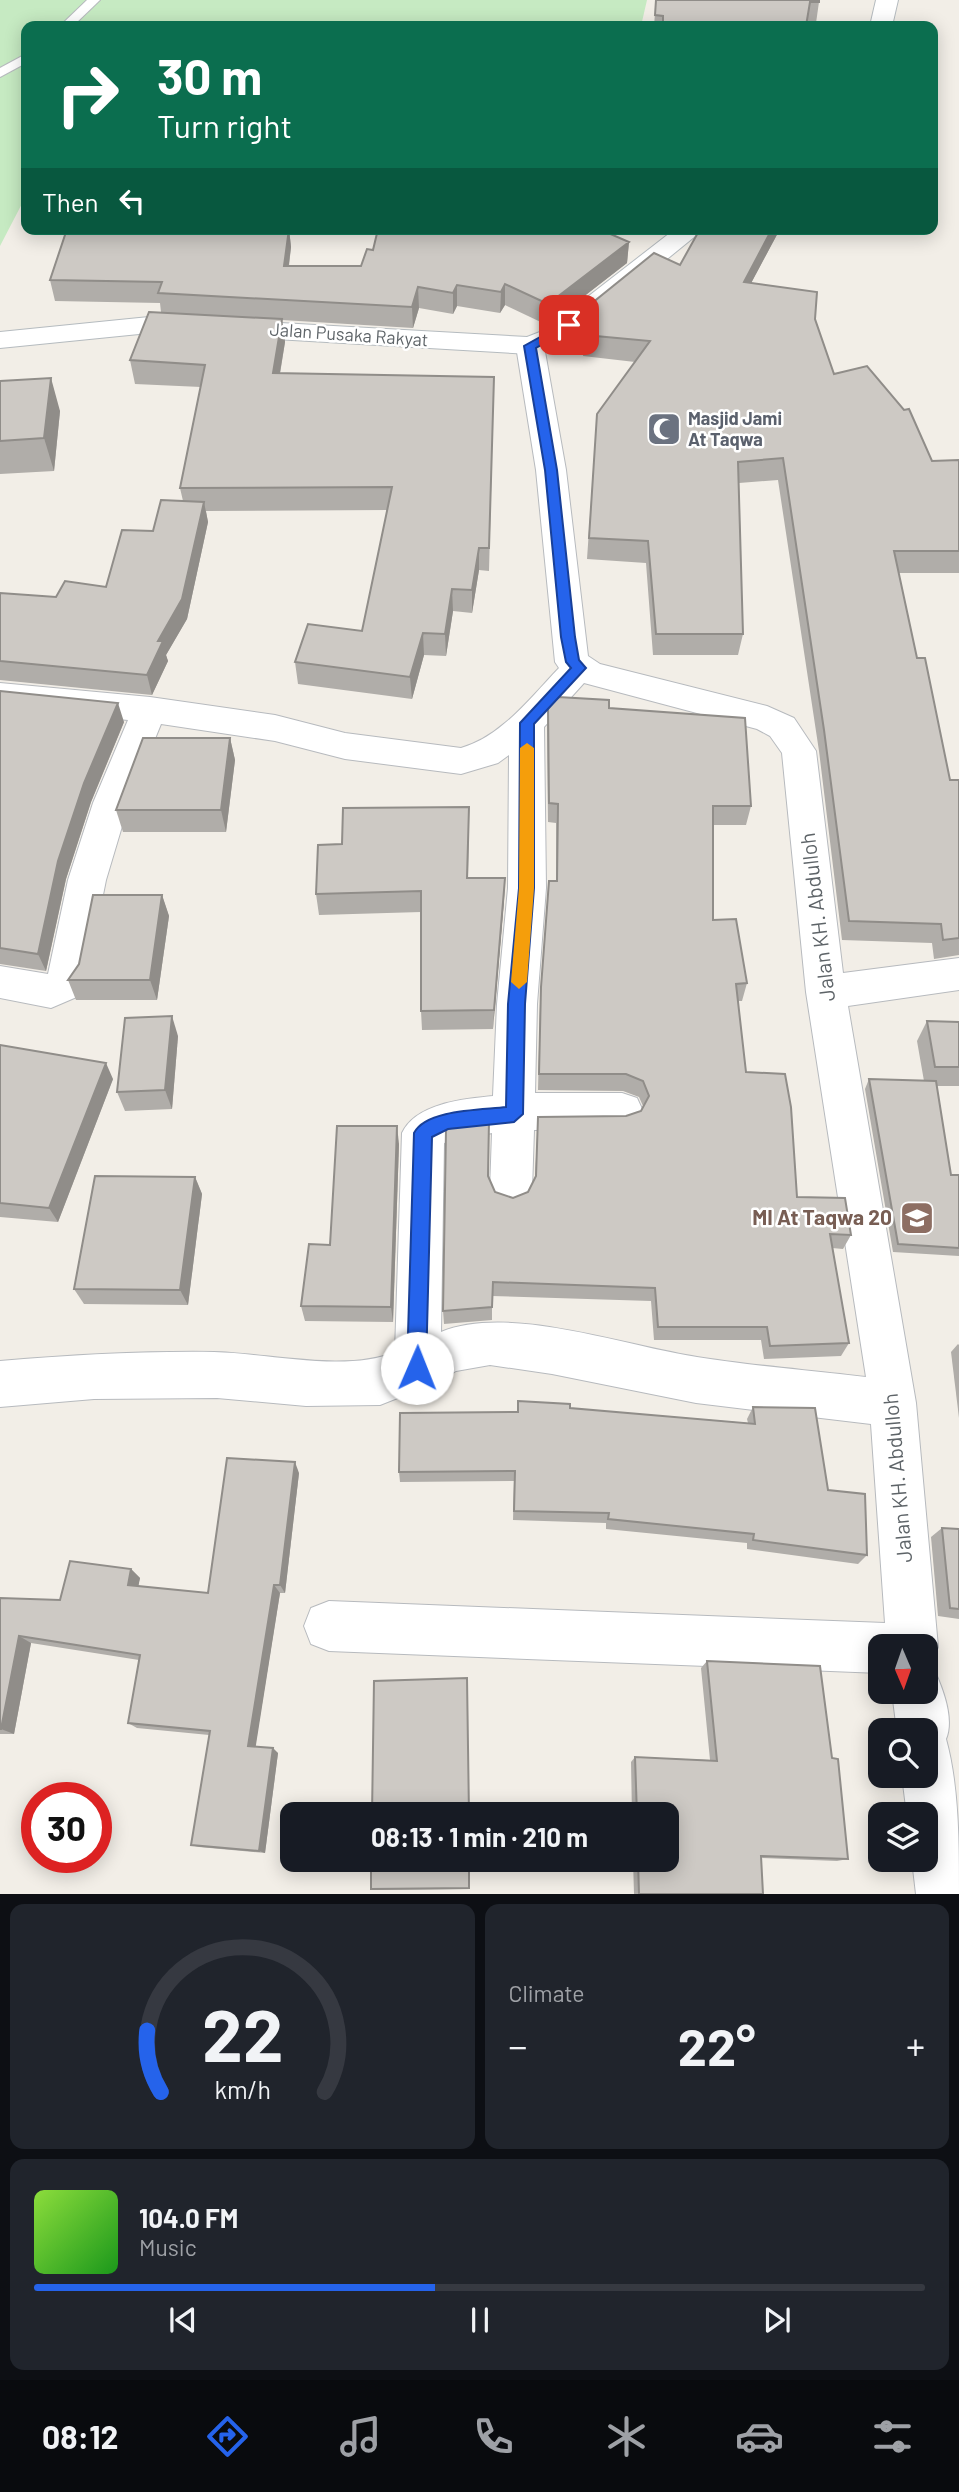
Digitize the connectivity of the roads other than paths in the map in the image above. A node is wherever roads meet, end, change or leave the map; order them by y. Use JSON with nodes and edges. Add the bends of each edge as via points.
{"nodes":[{"id":1,"x":94,"y":0,"type":"edge"},
{"id":2,"x":887,"y":0,"type":"edge"},
{"id":3,"x":71,"y":21,"type":"edge"},
{"id":4,"x":882,"y":21,"type":"edge"},
{"id":5,"x":21,"y":61,"type":"edge"},
{"id":6,"x":0,"y":73,"type":"edge"},
{"id":7,"x":683,"y":235,"type":"edge"},
{"id":8,"x":0,"y":340,"type":"edge"},
{"id":9,"x":530,"y":346,"type":"junction"},
{"id":10,"x":579,"y":668,"type":"junction"},
{"id":11,"x":0,"y":695,"type":"edge"},
{"id":12,"x":150,"y":710,"type":"junction"},
{"id":13,"x":527,"y":723,"type":"junction"},
{"id":14,"x":959,"y":974,"type":"edge"},
{"id":15,"x":0,"y":982,"type":"edge"},
{"id":16,"x":826,"y":992,"type":"junction"},
{"id":17,"x":622,"y":1111,"type":"dead end"},
{"id":18,"x":514,"y":1114,"type":"junction"},
{"id":19,"x":511,"y":1189,"type":"dead end"},
{"id":20,"x":417,"y":1368,"type":"junction"},
{"id":21,"x":0,"y":1384,"type":"edge"},
{"id":22,"x":893,"y":1404,"type":"junction"},
{"id":23,"x":329,"y":1626,"type":"dead end"},
{"id":24,"x":911,"y":1634,"type":"edge"},
{"id":25,"x":868,"y":1647,"type":"edge"},
{"id":26,"x":930,"y":1788,"type":"edge"},
{"id":27,"x":944,"y":1894,"type":"edge"}],
"edges":[{"from":1,"to":3,"type":"lane"},
{"from":2,"to":4,"type":"street"},
{"from":5,"to":6,"type":"lane"},
{"from":7,"to":9,"type":"street","via":[[562,330]]},
{"from":8,"to":9,"type":"street","name":"Jalan Pusaka Rakyat","via":[[159,324]]},
{"from":9,"to":10,"type":"street","via":[[551,470],[568,637],[572,662]]},
{"from":10,"to":13,"type":"street"},
{"from":10,"to":16,"type":"street","name":"Jalan KH. Abdulloh","via":[[767,719],[790,735],[799,751]]},
{"from":11,"to":12,"type":"street"},
{"from":12,"to":13,"type":"street","via":[[446,761],[486,754]]},
{"from":12,"to":15,"type":"street","via":[[111,803],[87,880],[65,984],[51,991]]},
{"from":13,"to":18,"type":"street","via":[[527,888]]},
{"from":14,"to":16,"type":"street"},
{"from":16,"to":22,"type":"street","name":"Jalan KH. Abdulloh"},
{"from":17,"to":18,"type":"street"},
{"from":18,"to":19,"type":"street"},
{"from":18,"to":20,"type":"street","via":[[445,1121],[423,1133]]},
{"from":20,"to":21,"type":"street","via":[[380,1382],[306,1383],[203,1375],[94,1376]]},
{"from":20,"to":22,"type":"street","via":[[453,1349],[491,1343],[696,1380]]},
{"from":22,"to":24,"type":"street","name":"Jalan KH. Abdulloh"},
{"from":23,"to":25,"type":"street"},
{"from":26,"to":27,"type":"street"}]}
